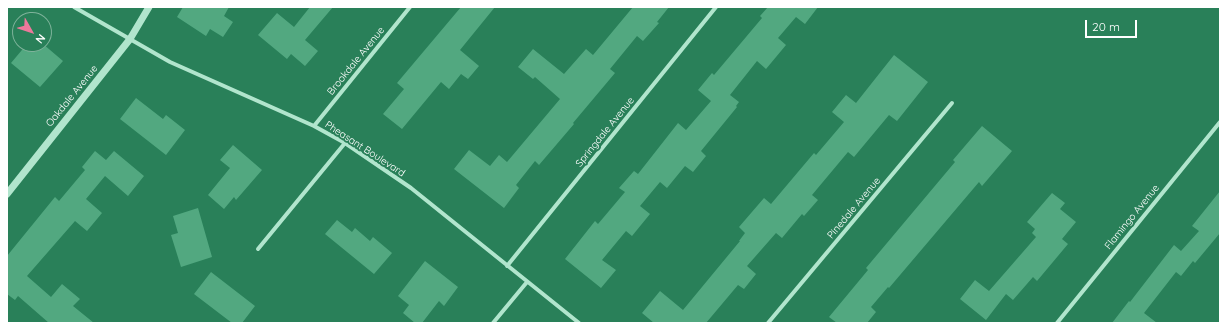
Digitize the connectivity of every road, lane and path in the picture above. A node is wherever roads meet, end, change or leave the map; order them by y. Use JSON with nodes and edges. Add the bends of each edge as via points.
{"nodes":[{"id":1,"x":74,"y":7,"type":"edge"},
{"id":2,"x":149,"y":7,"type":"edge"},
{"id":3,"x":410,"y":7,"type":"edge"},
{"id":4,"x":716,"y":7,"type":"edge"},
{"id":5,"x":130,"y":39,"type":"junction"},
{"id":6,"x":952,"y":103,"type":"dead end"},
{"id":7,"x":1220,"y":122,"type":"edge"},
{"id":8,"x":314,"y":126,"type":"junction"},
{"id":9,"x":345,"y":144,"type":"junction"},
{"id":10,"x":7,"y":194,"type":"edge"},
{"id":11,"x":258,"y":249,"type":"dead end"},
{"id":12,"x":507,"y":266,"type":"junction"},
{"id":13,"x":527,"y":282,"type":"junction"},
{"id":14,"x":493,"y":323,"type":"edge"},
{"id":15,"x":579,"y":323,"type":"edge"},
{"id":16,"x":768,"y":323,"type":"edge"},
{"id":17,"x":1057,"y":323,"type":"edge"}],
"edges":[{"from":1,"to":5,"type":"street","name":"Pheasant Boulevard"},
{"from":2,"to":5,"type":"street","name":"Oakdale Avenue"},
{"from":3,"to":8,"type":"street","name":"Brookdale Avenue"},
{"from":4,"to":12,"type":"street","name":"Springdale Avenue"},
{"from":5,"to":8,"type":"street","name":"Pheasant Boulevard","via":[[170,62]]},
{"from":5,"to":10,"type":"street","name":"Oakdale Avenue"},
{"from":6,"to":16,"type":"street","name":"Pinedale Avenue"},
{"from":7,"to":17,"type":"street","name":"Flamingo Avenue"},
{"from":8,"to":9,"type":"street","name":"Pheasant Boulevard"},
{"from":9,"to":11,"type":"street"},
{"from":9,"to":12,"type":"street","name":"Pheasant Boulevard","via":[[411,188]]},
{"from":12,"to":13,"type":"street","name":"Pheasant Boulevard"},
{"from":13,"to":14,"type":"street"},
{"from":13,"to":15,"type":"street","name":"Pheasant Boulevard"}]}
